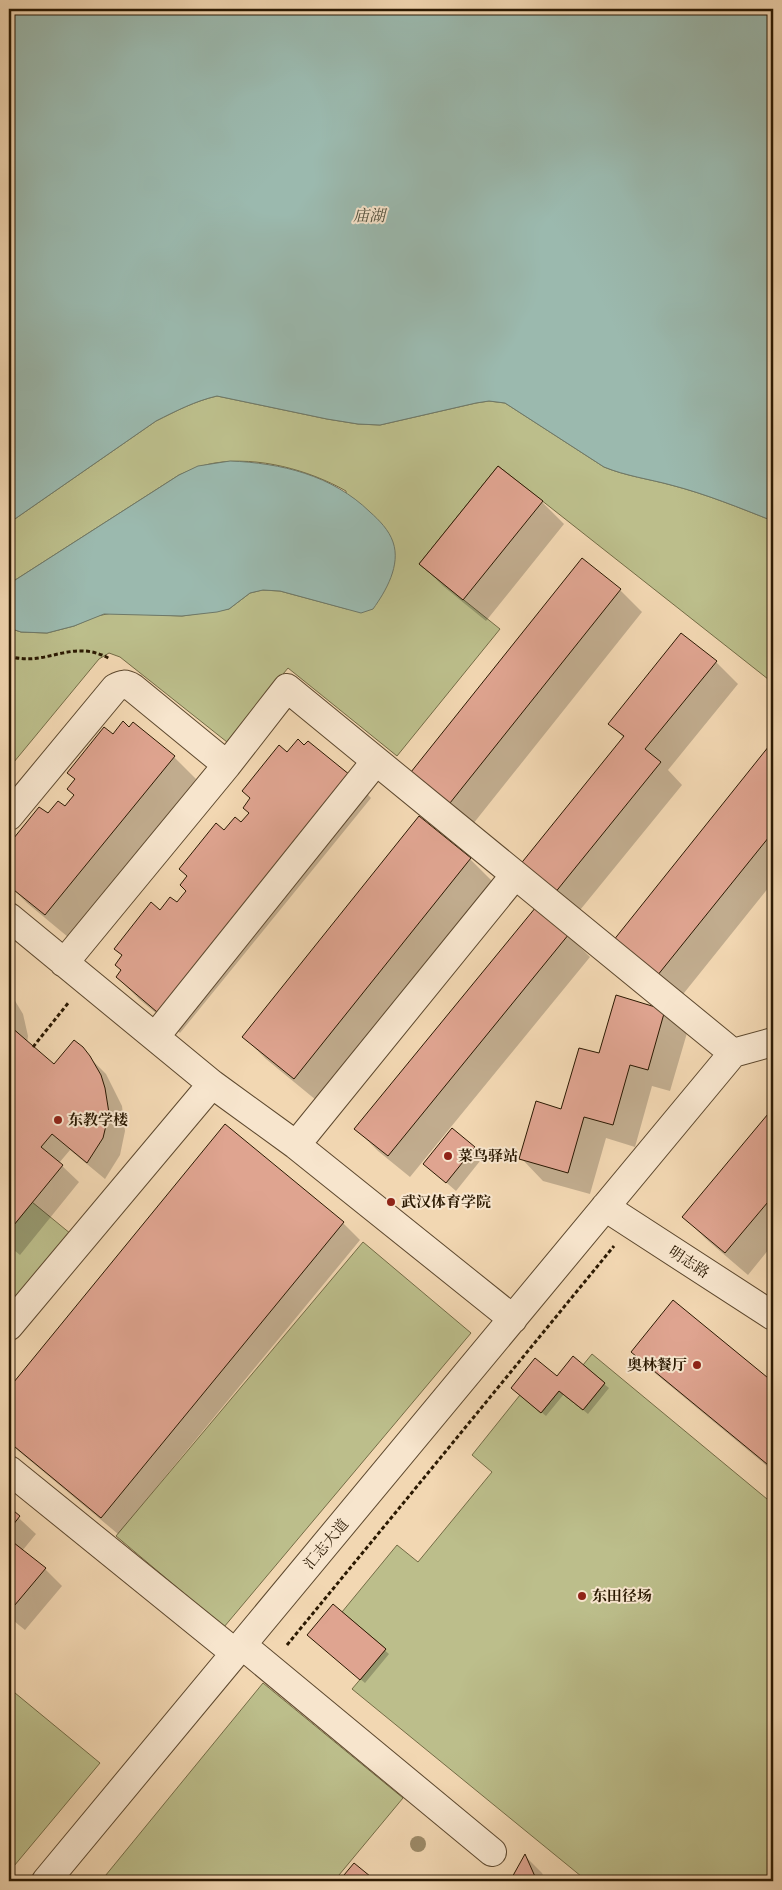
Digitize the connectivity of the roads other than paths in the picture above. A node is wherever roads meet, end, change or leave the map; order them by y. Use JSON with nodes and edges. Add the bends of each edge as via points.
{"nodes":[{"id":1,"x":376,"y":761,"type":"junction"},
{"id":2,"x":227,"y":764,"type":"junction"},
{"id":3,"x":9,"y":816,"type":"edge"},
{"id":4,"x":515,"y":875,"type":"junction"},
{"id":5,"x":9,"y":917,"type":"edge"},
{"id":6,"x":64,"y":963,"type":"junction"},
{"id":7,"x":154,"y":1037,"type":"junction"},
{"id":8,"x":773,"y":1042,"type":"edge"},
{"id":9,"x":733,"y":1053,"type":"junction"},
{"id":10,"x":212,"y":1084,"type":"junction"},
{"id":11,"x":296,"y":1146,"type":"junction"},
{"id":12,"x":606,"y":1207,"type":"junction"},
{"id":13,"x":773,"y":1316,"type":"edge"},
{"id":14,"x":513,"y":1319,"type":"junction"},
{"id":15,"x":9,"y":1326,"type":"edge"},
{"id":16,"x":9,"y":1470,"type":"edge"},
{"id":17,"x":238,"y":1649,"type":"junction"},
{"id":18,"x":492,"y":1852,"type":"dead end"},
{"id":19,"x":46,"y":1881,"type":"edge"}],
"edges":[{"from":1,"to":2,"type":"street","via":[[287,688]]},
{"from":1,"to":4,"type":"street"},
{"from":1,"to":7,"type":"street"},
{"from":2,"to":3,"type":"street","via":[[128,685],[122,684],[115,688]]},
{"from":2,"to":6,"type":"street"},
{"from":4,"to":9,"type":"street"},
{"from":4,"to":11,"type":"street"},
{"from":5,"to":6,"type":"street"},
{"from":6,"to":7,"type":"street"},
{"from":7,"to":10,"type":"street"},
{"from":8,"to":9,"type":"street"},
{"from":9,"to":12,"type":"street","name":"汇志大道"},
{"from":10,"to":11,"type":"street"},
{"from":10,"to":15,"type":"street"},
{"from":11,"to":14,"type":"street"},
{"from":12,"to":13,"type":"street","name":"明志路"},
{"from":12,"to":14,"type":"street","name":"汇志大道"},
{"from":14,"to":17,"type":"street","name":"汇志大道"},
{"from":16,"to":17,"type":"street"},
{"from":17,"to":18,"type":"street","via":[[269,1667]]},
{"from":17,"to":19,"type":"street","name":"汇志大道"}]}
